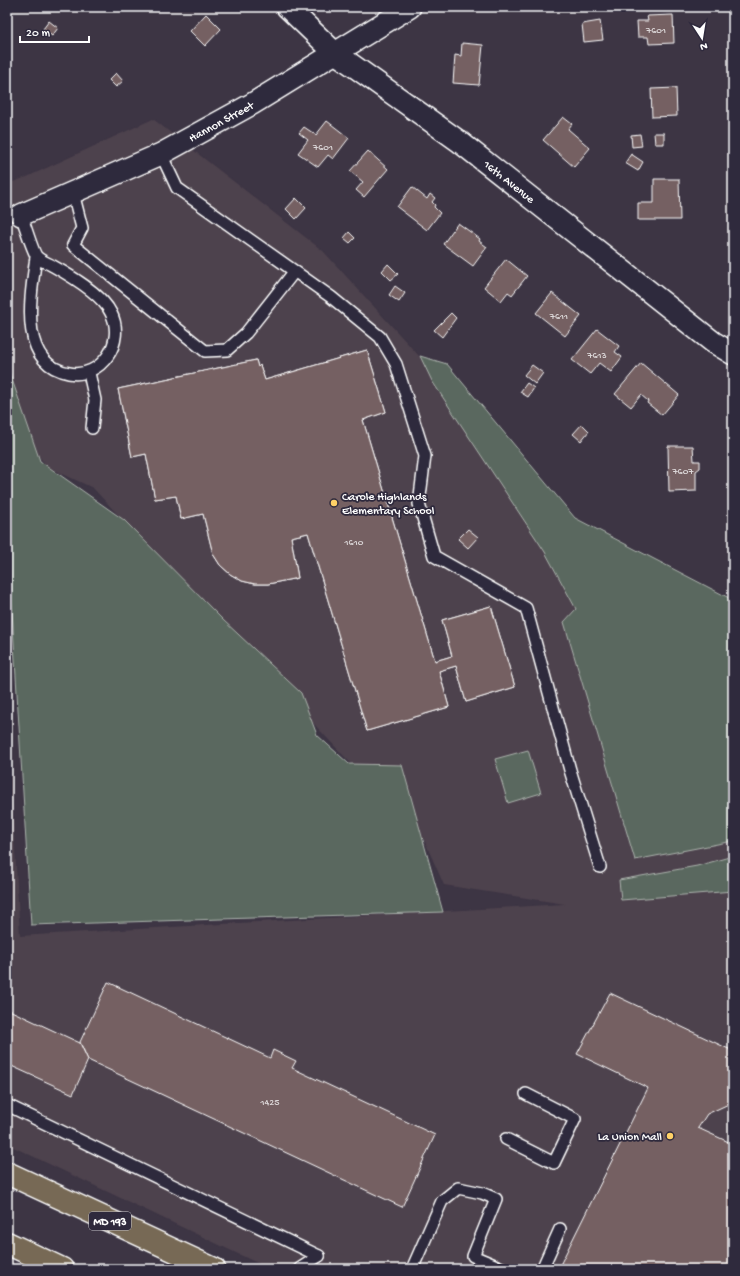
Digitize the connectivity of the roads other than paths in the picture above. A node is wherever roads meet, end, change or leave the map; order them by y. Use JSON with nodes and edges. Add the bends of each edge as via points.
{"nodes":[{"id":1,"x":287,"y":7,"type":"edge"},
{"id":2,"x":410,"y":7,"type":"edge"},
{"id":3,"x":334,"y":52,"type":"junction"},
{"id":4,"x":161,"y":154,"type":"junction"},
{"id":5,"x":73,"y":193,"type":"junction"},
{"id":6,"x":21,"y":215,"type":"joint"},
{"id":7,"x":36,"y":256,"type":"junction"},
{"id":8,"x":294,"y":272,"type":"junction"},
{"id":9,"x":733,"y":354,"type":"edge"},
{"id":10,"x":89,"y":372,"type":"junction"},
{"id":11,"x":92,"y":428,"type":"dead end"},
{"id":12,"x":600,"y":867,"type":"dead end"},
{"id":13,"x":526,"y":1094,"type":"dead end"},
{"id":14,"x":7,"y":1106,"type":"edge"},
{"id":15,"x":506,"y":1139,"type":"dead end"},
{"id":16,"x":7,"y":1173,"type":"edge"},
{"id":17,"x":560,"y":1229,"type":"dead end"},
{"id":18,"x":7,"y":1243,"type":"edge"},
{"id":19,"x":319,"y":1256,"type":"junction"},
{"id":20,"x":62,"y":1269,"type":"edge"},
{"id":21,"x":214,"y":1269,"type":"edge"},
{"id":22,"x":299,"y":1269,"type":"edge"},
{"id":23,"x":320,"y":1269,"type":"edge"},
{"id":24,"x":412,"y":1269,"type":"edge"},
{"id":25,"x":504,"y":1269,"type":"edge"},
{"id":26,"x":542,"y":1269,"type":"edge"}],
"edges":[{"from":1,"to":3,"type":"street","name":"16th Avenue"},
{"from":2,"to":3,"type":"street","name":"Hannon Street"},
{"from":3,"to":4,"type":"street","name":"Hannon Street","via":[[252,104]]},
{"from":3,"to":9,"type":"street","name":"16th Avenue","via":[[460,142],[713,342]]},
{"from":4,"to":5,"type":"street","name":"Hannon Street"},
{"from":4,"to":8,"type":"lane","via":[[177,188]]},
{"from":5,"to":6,"type":"street","name":"Hannon Street"},
{"from":5,"to":8,"type":"lane","via":[[82,228],[73,245],[205,351],[227,350],[246,332]]},
{"from":6,"to":7,"type":"lane"},
{"from":7,"to":10,"type":"lane","via":[[31,297],[33,340],[36,350],[48,365],[59,371],[72,374]]},
{"from":7,"to":10,"type":"lane","via":[[94,293],[111,313],[116,334],[110,352],[105,361]]},
{"from":8,"to":12,"type":"lane","via":[[380,337],[396,364],[425,456],[419,504],[434,556],[526,608],[570,770]]},
{"from":10,"to":11,"type":"lane","via":[[95,400]]},
{"from":13,"to":15,"type":"lane","via":[[575,1119],[554,1163]]},
{"from":14,"to":19,"type":"lane"},
{"from":16,"to":21,"type":"main road","number":"MD 193"},
{"from":17,"to":26,"type":"lane"},
{"from":18,"to":20,"type":"main road"},
{"from":19,"to":22,"type":"lane"},
{"from":19,"to":23,"type":"lane"},
{"from":24,"to":25,"type":"lane","via":[[442,1201],[458,1188],[496,1199],[473,1256]]}]}
